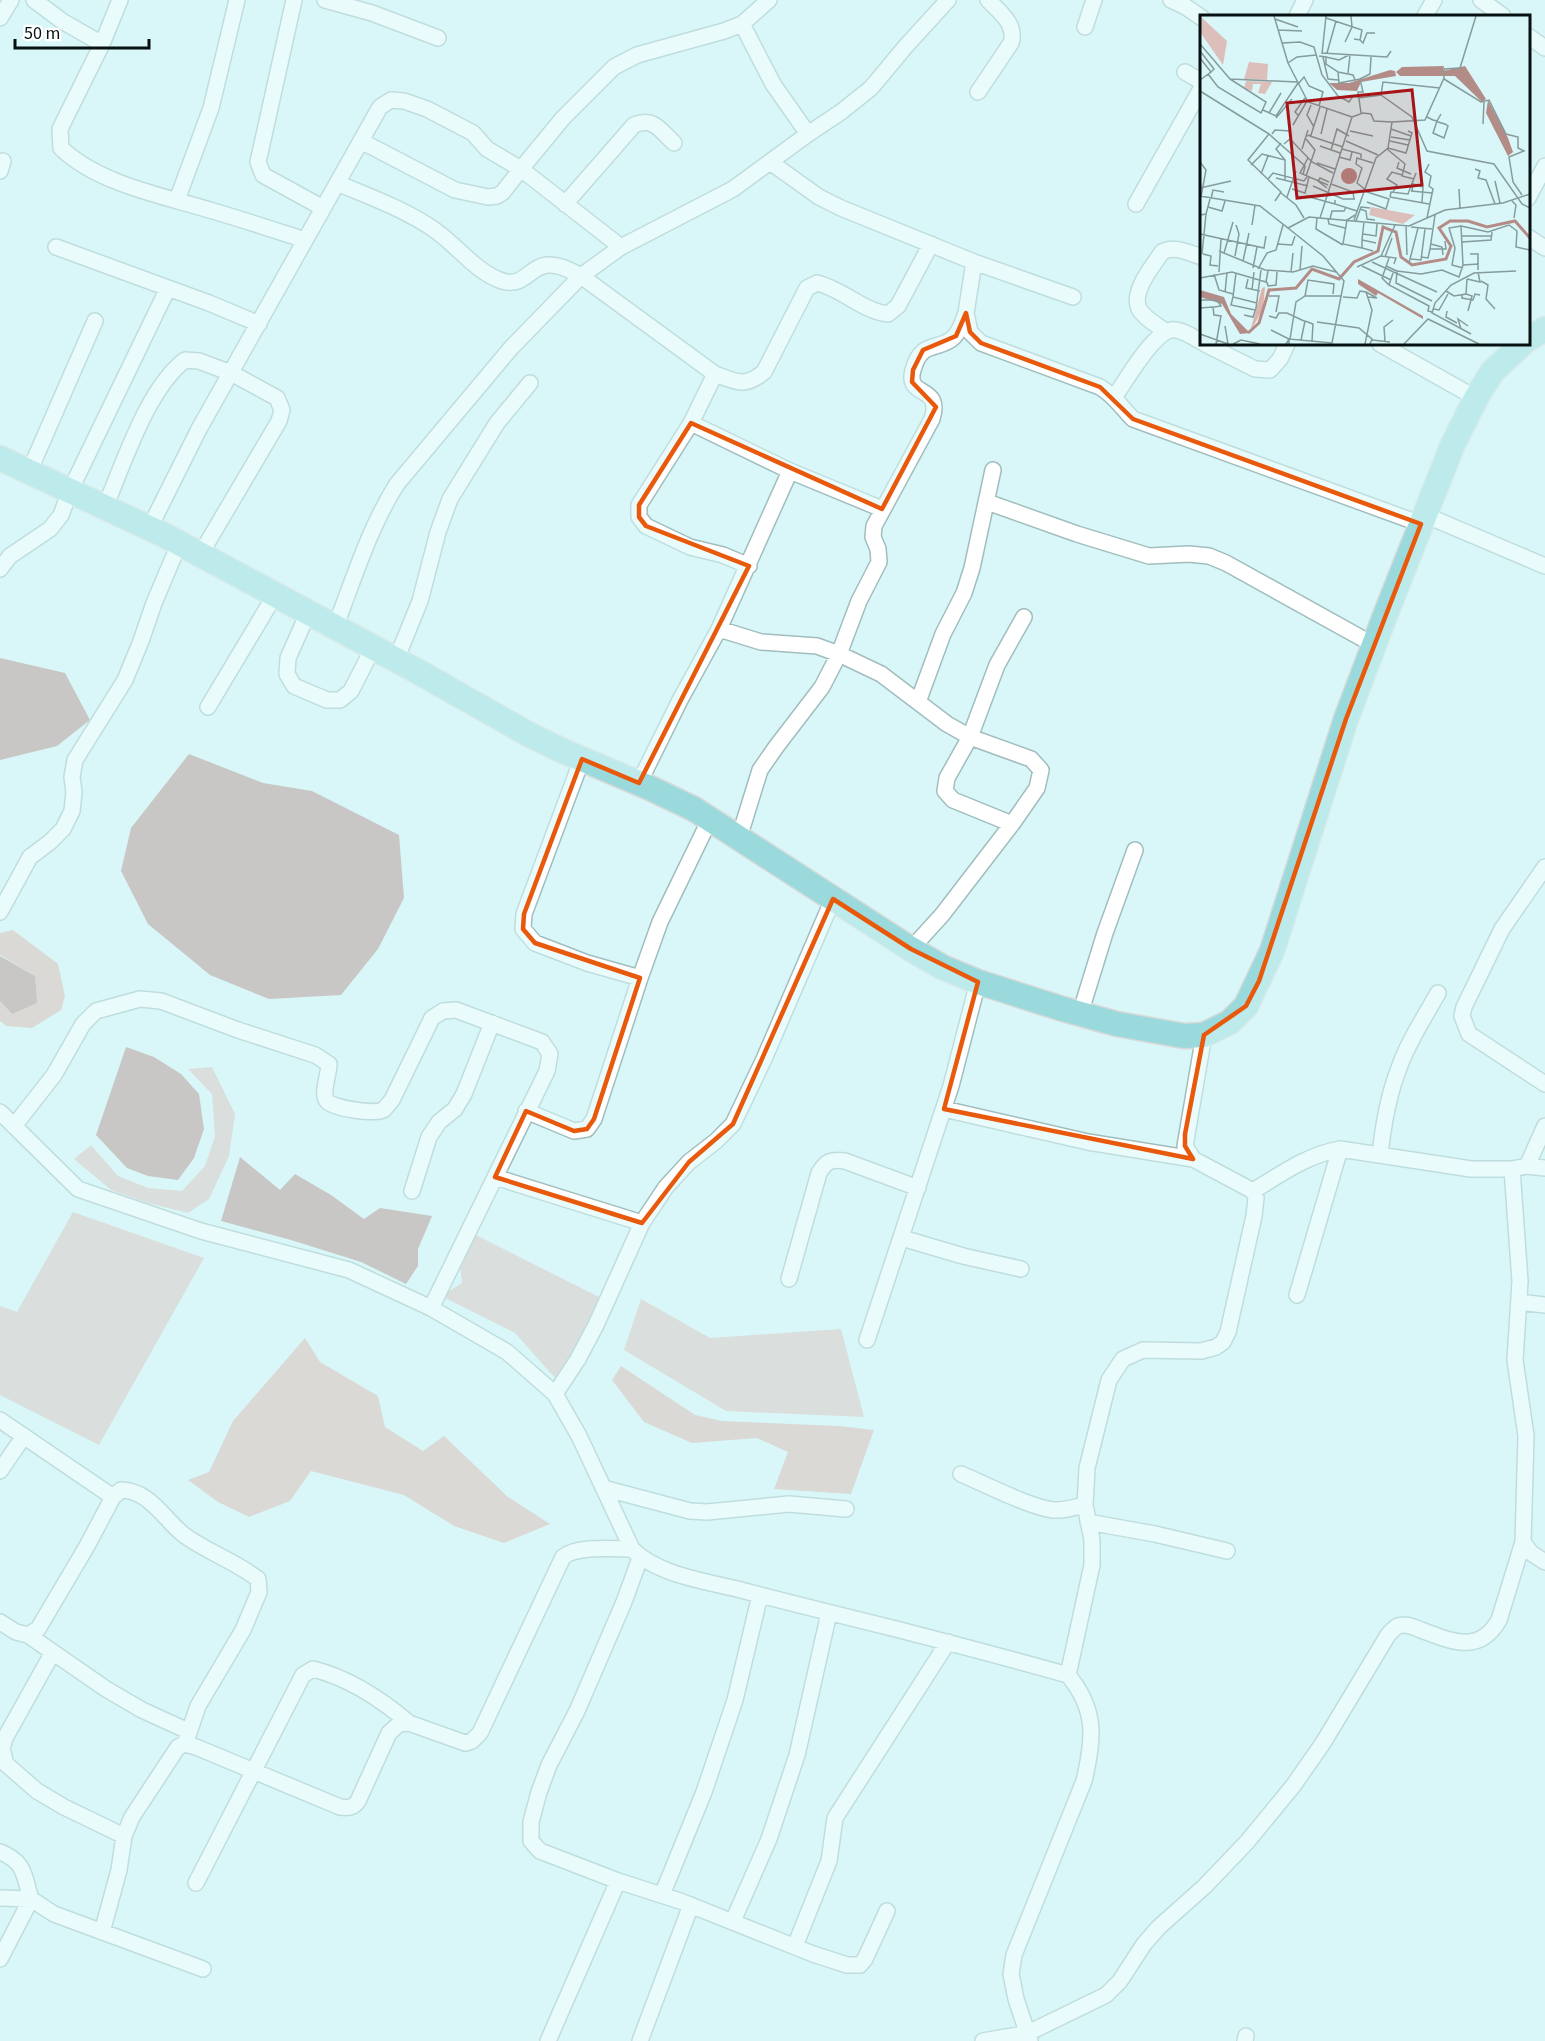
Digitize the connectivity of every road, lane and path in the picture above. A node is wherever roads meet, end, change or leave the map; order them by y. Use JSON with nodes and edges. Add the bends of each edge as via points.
{"nodes":[{"id":1,"x":11,"y":0,"type":"edge"},
{"id":2,"x":34,"y":0,"type":"edge"},
{"id":3,"x":120,"y":0,"type":"edge"},
{"id":4,"x":237,"y":0,"type":"edge"},
{"id":5,"x":294,"y":0,"type":"edge"},
{"id":6,"x":325,"y":0,"type":"edge"},
{"id":7,"x":769,"y":0,"type":"edge"},
{"id":8,"x":948,"y":0,"type":"edge"},
{"id":9,"x":988,"y":0,"type":"edge"},
{"id":10,"x":1094,"y":0,"type":"edge"},
{"id":11,"x":1171,"y":0,"type":"edge"},
{"id":12,"x":1305,"y":0,"type":"edge"},
{"id":13,"x":1434,"y":0,"type":"edge"},
{"id":14,"x":1480,"y":0,"type":"edge"},
{"id":15,"x":1298,"y":15,"type":"edge"},
{"id":16,"x":1426,"y":15,"type":"edge"},
{"id":17,"x":1502,"y":15,"type":"edge"},
{"id":18,"x":1200,"y":17,"type":"edge"},
{"id":19,"x":0,"y":18,"type":"edge"},
{"id":20,"x":742,"y":24,"type":"junction"},
{"id":21,"x":1085,"y":27,"type":"dead end"},
{"id":22,"x":1530,"y":37,"type":"edge"},
{"id":23,"x":438,"y":38,"type":"dead end"},
{"id":24,"x":102,"y":44,"type":"junction"},
{"id":25,"x":1545,"y":48,"type":"edge"},
{"id":26,"x":1185,"y":72,"type":"dead end"},
{"id":27,"x":1200,"y":83,"type":"edge"},
{"id":28,"x":1200,"y":88,"type":"edge"},
{"id":29,"x":978,"y":92,"type":"dead end"},
{"id":30,"x":808,"y":134,"type":"junction"},
{"id":31,"x":361,"y":141,"type":"junction"},
{"id":32,"x":674,"y":143,"type":"dead end"},
{"id":33,"x":770,"y":162,"type":"junction"},
{"id":34,"x":1545,"y":166,"type":"edge"},
{"id":35,"x":520,"y":168,"type":"junction"},
{"id":36,"x":337,"y":183,"type":"junction"},
{"id":37,"x":1530,"y":194,"type":"edge"},
{"id":38,"x":177,"y":200,"type":"junction"},
{"id":39,"x":565,"y":204,"type":"junction"},
{"id":40,"x":1136,"y":204,"type":"dead end"},
{"id":41,"x":323,"y":208,"type":"junction"},
{"id":42,"x":1530,"y":238,"type":"edge"},
{"id":43,"x":305,"y":240,"type":"junction"},
{"id":44,"x":931,"y":244,"type":"junction"},
{"id":45,"x":56,"y":247,"type":"dead end"},
{"id":46,"x":621,"y":247,"type":"junction"},
{"id":47,"x":1545,"y":249,"type":"edge"},
{"id":48,"x":1200,"y":256,"type":"edge"},
{"id":49,"x":974,"y":262,"type":"junction"},
{"id":50,"x":582,"y":276,"type":"junction"},
{"id":51,"x":168,"y":288,"type":"junction"},
{"id":52,"x":1074,"y":297,"type":"dead end"},
{"id":53,"x":966,"y":313,"type":"junction"},
{"id":54,"x":95,"y":321,"type":"dead end"},
{"id":55,"x":259,"y":324,"type":"junction"},
{"id":56,"x":1165,"y":331,"type":"junction"},
{"id":57,"x":1200,"y":342,"type":"edge"},
{"id":58,"x":1207,"y":345,"type":"edge"},
{"id":59,"x":1287,"y":345,"type":"edge"},
{"id":60,"x":1382,"y":345,"type":"edge"},
{"id":61,"x":1520,"y":345,"type":"edge"},
{"id":62,"x":231,"y":373,"type":"junction"},
{"id":63,"x":715,"y":374,"type":"junction"},
{"id":64,"x":530,"y":383,"type":"dead end"},
{"id":65,"x":1115,"y":396,"type":"junction"},
{"id":66,"x":1476,"y":398,"type":"junction"},
{"id":67,"x":691,"y":423,"type":"junction"},
{"id":68,"x":0,"y":458,"type":"edge"},
{"id":69,"x":993,"y":470,"type":"dead end"},
{"id":70,"x":29,"y":471,"type":"junction"},
{"id":71,"x":790,"y":471,"type":"junction"},
{"id":72,"x":70,"y":491,"type":"junction"},
{"id":73,"x":987,"y":502,"type":"junction"},
{"id":74,"x":105,"y":507,"type":"junction"},
{"id":75,"x":882,"y":508,"type":"junction"},
{"id":76,"x":1423,"y":519,"type":"junction"},
{"id":77,"x":149,"y":529,"type":"junction"},
{"id":78,"x":190,"y":549,"type":"junction"},
{"id":79,"x":749,"y":566,"type":"junction"},
{"id":80,"x":1545,"y":566,"type":"edge"},
{"id":81,"x":0,"y":569,"type":"edge"},
{"id":82,"x":274,"y":595,"type":"junction"},
{"id":83,"x":308,"y":613,"type":"junction"},
{"id":84,"x":1024,"y":617,"type":"dead end"},
{"id":85,"x":335,"y":627,"type":"junction"},
{"id":86,"x":719,"y":629,"type":"junction"},
{"id":87,"x":1374,"y":645,"type":"junction"},
{"id":88,"x":373,"y":648,"type":"junction"},
{"id":89,"x":839,"y":654,"type":"junction"},
{"id":90,"x":396,"y":660,"type":"junction"},
{"id":91,"x":918,"y":702,"type":"junction"},
{"id":92,"x":208,"y":707,"type":"dead end"},
{"id":93,"x":970,"y":737,"type":"junction"},
{"id":94,"x":582,"y":759,"type":"junction"},
{"id":95,"x":639,"y":783,"type":"junction"},
{"id":96,"x":710,"y":819,"type":"junction"},
{"id":97,"x":1011,"y":824,"type":"junction"},
{"id":98,"x":739,"y":838,"type":"junction"},
{"id":99,"x":1135,"y":850,"type":"dead end"},
{"id":100,"x":1545,"y":867,"type":"edge"},
{"id":101,"x":833,"y":899,"type":"junction"},
{"id":102,"x":0,"y":912,"type":"edge"},
{"id":103,"x":911,"y":949,"type":"junction"},
{"id":104,"x":640,"y":978,"type":"junction"},
{"id":105,"x":978,"y":982,"type":"junction"},
{"id":106,"x":1438,"y":993,"type":"dead end"},
{"id":107,"x":1080,"y":1014,"type":"junction"},
{"id":108,"x":492,"y":1023,"type":"junction"},
{"id":109,"x":1204,"y":1035,"type":"junction"},
{"id":110,"x":1545,"y":1084,"type":"edge"},
{"id":111,"x":944,"y":1108,"type":"junction"},
{"id":112,"x":526,"y":1111,"type":"junction"},
{"id":113,"x":0,"y":1112,"type":"edge"},
{"id":114,"x":14,"y":1126,"type":"junction"},
{"id":115,"x":1545,"y":1126,"type":"edge"},
{"id":116,"x":1340,"y":1149,"type":"junction"},
{"id":117,"x":1380,"y":1155,"type":"junction"},
{"id":118,"x":1193,"y":1160,"type":"junction"},
{"id":119,"x":1519,"y":1167,"type":"junction"},
{"id":120,"x":1545,"y":1168,"type":"edge"},
{"id":121,"x":495,"y":1177,"type":"junction"},
{"id":122,"x":918,"y":1188,"type":"junction"},
{"id":123,"x":412,"y":1191,"type":"dead end"},
{"id":124,"x":1254,"y":1191,"type":"junction"},
{"id":125,"x":642,"y":1223,"type":"junction"},
{"id":126,"x":902,"y":1238,"type":"junction"},
{"id":127,"x":1021,"y":1269,"type":"dead end"},
{"id":128,"x":789,"y":1279,"type":"dead end"},
{"id":129,"x":1297,"y":1295,"type":"dead end"},
{"id":130,"x":1519,"y":1302,"type":"junction"},
{"id":131,"x":1545,"y":1305,"type":"edge"},
{"id":132,"x":431,"y":1308,"type":"junction"},
{"id":133,"x":867,"y":1340,"type":"dead end"},
{"id":134,"x":555,"y":1394,"type":"junction"},
{"id":135,"x":0,"y":1420,"type":"edge"},
{"id":136,"x":24,"y":1436,"type":"junction"},
{"id":137,"x":0,"y":1471,"type":"edge"},
{"id":138,"x":962,"y":1474,"type":"dead end"},
{"id":139,"x":603,"y":1488,"type":"junction"},
{"id":140,"x":113,"y":1497,"type":"junction"},
{"id":141,"x":1085,"y":1505,"type":"junction"},
{"id":142,"x":846,"y":1509,"type":"dead end"},
{"id":143,"x":1088,"y":1522,"type":"junction"},
{"id":144,"x":1522,"y":1542,"type":"junction"},
{"id":145,"x":1227,"y":1551,"type":"dead end"},
{"id":146,"x":636,"y":1553,"type":"junction"},
{"id":147,"x":1545,"y":1562,"type":"edge"},
{"id":148,"x":760,"y":1596,"type":"junction"},
{"id":149,"x":829,"y":1613,"type":"junction"},
{"id":150,"x":0,"y":1622,"type":"edge"},
{"id":151,"x":28,"y":1635,"type":"junction"},
{"id":152,"x":948,"y":1642,"type":"junction"},
{"id":153,"x":53,"y":1652,"type":"junction"},
{"id":154,"x":1068,"y":1675,"type":"junction"},
{"id":155,"x":409,"y":1723,"type":"junction"},
{"id":156,"x":186,"y":1737,"type":"junction"},
{"id":157,"x":255,"y":1771,"type":"junction"},
{"id":158,"x":124,"y":1836,"type":"junction"},
{"id":159,"x":0,"y":1852,"type":"edge"},
{"id":160,"x":618,"y":1881,"type":"junction"},
{"id":161,"x":196,"y":1883,"type":"dead end"},
{"id":162,"x":662,"y":1895,"type":"junction"},
{"id":163,"x":0,"y":1898,"type":"edge"},
{"id":164,"x":31,"y":1899,"type":"junction"},
{"id":165,"x":691,"y":1905,"type":"junction"},
{"id":166,"x":887,"y":1911,"type":"dead end"},
{"id":167,"x":733,"y":1921,"type":"junction"},
{"id":168,"x":102,"y":1932,"type":"junction"},
{"id":169,"x":795,"y":1946,"type":"junction"},
{"id":170,"x":0,"y":1959,"type":"edge"},
{"id":171,"x":203,"y":1969,"type":"dead end"},
{"id":172,"x":1027,"y":2032,"type":"edge"},
{"id":173,"x":548,"y":2041,"type":"edge"},
{"id":174,"x":640,"y":2041,"type":"edge"},
{"id":175,"x":983,"y":2041,"type":"edge"}],
"edges":[{"from":1,"to":19,"type":"street"},
{"from":2,"to":24,"type":"street"},
{"from":3,"to":24,"type":"street"},
{"from":4,"to":38,"type":"street","via":[[211,108]]},
{"from":5,"to":41,"type":"street","via":[[258,162],[263,175]]},
{"from":6,"to":23,"type":"street"},
{"from":7,"to":20,"type":"street"},
{"from":8,"to":30,"type":"street","via":[[871,88]]},
{"from":9,"to":29,"type":"street","via":[[1006,19],[1013,38]]},
{"from":10,"to":21,"type":"street"},
{"from":11,"to":18,"type":"street"},
{"from":12,"to":15,"type":"street"},
{"from":13,"to":16,"type":"street"},
{"from":14,"to":17,"type":"street"},
{"from":20,"to":30,"type":"street","via":[[773,84]]},
{"from":20,"to":35,"type":"street","via":[[637,55],[614,67]]},
{"from":22,"to":25,"type":"street"},
{"from":24,"to":38,"type":"street","via":[[60,129],[61,148],[94,172]]},
{"from":26,"to":27,"type":"street"},
{"from":28,"to":40,"type":"street"},
{"from":30,"to":33,"type":"street"},
{"from":31,"to":35,"type":"street","via":[[455,190],[488,197],[503,192]]},
{"from":31,"to":35,"type":"street","via":[[380,107],[391,99],[404,101],[455,122],[487,149]]},
{"from":31,"to":36,"type":"street"},
{"from":32,"to":39,"type":"street","via":[[654,123],[634,125]]},
{"from":33,"to":44,"type":"street","via":[[819,197]]},
{"from":33,"to":46,"type":"street","via":[[733,189]]},
{"from":34,"to":37,"type":"street"},
{"from":35,"to":39,"type":"street"},
{"from":36,"to":41,"type":"street"},
{"from":36,"to":50,"type":"street","via":[[427,225],[496,279],[509,283],[545,265],[560,266]]},
{"from":38,"to":43,"type":"street"},
{"from":39,"to":46,"type":"street"},
{"from":41,"to":43,"type":"street"},
{"from":42,"to":47,"type":"street"},
{"from":43,"to":55,"type":"street"},
{"from":44,"to":49,"type":"street"},
{"from":44,"to":63,"type":"street","via":[[898,306],[888,314],[816,283],[807,288],[764,372],[752,381],[736,382]]},
{"from":45,"to":51,"type":"street"},
{"from":46,"to":50,"type":"street"},
{"from":48,"to":56,"type":"street","via":[[1167,249],[1139,290],[1140,309]]},
{"from":49,"to":52,"type":"street"},
{"from":49,"to":53,"type":"street"},
{"from":50,"to":63,"type":"street"},
{"from":50,"to":85,"type":"street","via":[[511,348],[397,484],[377,520]]},
{"from":51,"to":55,"type":"street"},
{"from":51,"to":72,"type":"street"},
{"from":53,"to":65,"type":"street","via":[[969,332],[981,343]]},
{"from":53,"to":75,"type":"street","via":[[956,336],[923,350],[913,370],[912,381],[932,398],[936,407]]},
{"from":54,"to":70,"type":"street"},
{"from":55,"to":62,"type":"street"},
{"from":56,"to":57,"type":"street","via":[[1174,329]]},
{"from":56,"to":65,"type":"street","via":[[1155,339]]},
{"from":58,"to":59,"type":"street","via":[[1255,369],[1270,370]]},
{"from":60,"to":66,"type":"street"},
{"from":61,"to":66,"type":"main road","via":[[1492,372]]},
{"from":62,"to":74,"type":"street","via":[[199,361],[185,360],[175,368],[146,409]]},
{"from":62,"to":77,"type":"street"},
{"from":62,"to":78,"type":"street","via":[[277,398],[282,410],[279,421]]},
{"from":63,"to":67,"type":"street"},
{"from":64,"to":90,"type":"street","via":[[497,423],[450,499],[420,601]]},
{"from":65,"to":76,"type":"street","via":[[1133,419]]},
{"from":66,"to":76,"type":"main road"},
{"from":67,"to":71,"type":"street"},
{"from":67,"to":79,"type":"street","via":[[639,505],[639,517],[646,526],[690,547]]},
{"from":68,"to":70,"type":"main road"},
{"from":69,"to":73,"type":"street"},
{"from":70,"to":72,"type":"main road"},
{"from":71,"to":75,"type":"street"},
{"from":71,"to":79,"type":"street"},
{"from":72,"to":74,"type":"main road"},
{"from":72,"to":81,"type":"street","via":[[61,515],[50,529],[10,556]]},
{"from":73,"to":87,"type":"street","via":[[1149,556],[1209,556]]},
{"from":73,"to":91,"type":"street","via":[[964,594],[943,634]]},
{"from":74,"to":77,"type":"main road"},
{"from":75,"to":89,"type":"street","via":[[873,537],[879,562]]},
{"from":76,"to":80,"type":"street"},
{"from":76,"to":87,"type":"main road"},
{"from":77,"to":78,"type":"main road"},
{"from":78,"to":82,"type":"main road"},
{"from":78,"to":102,"type":"street","via":[[154,603],[125,680],[75,760],[72,810],[63,829],[30,857]]},
{"from":79,"to":86,"type":"street"},
{"from":82,"to":83,"type":"main road"},
{"from":82,"to":92,"type":"street"},
{"from":83,"to":85,"type":"main road"},
{"from":83,"to":88,"type":"street","via":[[288,658],[286,674],[294,686],[327,700],[340,700],[351,692]]},
{"from":84,"to":93,"type":"street","via":[[997,665]]},
{"from":85,"to":88,"type":"main road"},
{"from":86,"to":89,"type":"street","via":[[761,642],[817,646]]},
{"from":86,"to":95,"type":"street"},
{"from":87,"to":109,"type":"main road","via":[[1259,981],[1246,1006],[1230,1022]]},
{"from":88,"to":90,"type":"main road"},
{"from":89,"to":91,"type":"street","via":[[881,674]]},
{"from":89,"to":98,"type":"street","via":[[822,687],[760,770]]},
{"from":90,"to":94,"type":"main road","via":[[519,729]]},
{"from":91,"to":93,"type":"street"},
{"from":93,"to":97,"type":"street","via":[[947,778],[945,791],[954,800]]},
{"from":93,"to":97,"type":"street","via":[[1031,759],[1041,770],[1037,788]]},
{"from":94,"to":95,"type":"main road"},
{"from":94,"to":104,"type":"street","via":[[524,914],[523,928],[535,943]]},
{"from":95,"to":96,"type":"main road"},
{"from":96,"to":98,"type":"main road"},
{"from":96,"to":104,"type":"street","via":[[660,922]]},
{"from":97,"to":103,"type":"street"},
{"from":98,"to":101,"type":"main road"},
{"from":99,"to":107,"type":"street"},
{"from":100,"to":110,"type":"street","via":[[1502,929],[1462,1016],[1469,1034]]},
{"from":101,"to":103,"type":"main road"},
{"from":101,"to":125,"type":"street","via":[[733,1124],[666,1187]]},
{"from":103,"to":105,"type":"main road"},
{"from":104,"to":112,"type":"street","via":[[594,1119],[587,1129],[574,1131]]},
{"from":105,"to":107,"type":"main road"},
{"from":105,"to":111,"type":"street"},
{"from":106,"to":117,"type":"street","via":[[1398,1069]]},
{"from":107,"to":109,"type":"main road","via":[[1156,1032]]},
{"from":108,"to":112,"type":"street","via":[[542,1042],[550,1054],[547,1071]]},
{"from":108,"to":114,"type":"street","via":[[456,1010],[443,1011],[432,1018],[392,1100],[384,1110],[373,1112],[328,1102],[328,1064],[315,1055],[161,1000],[140,999],[96,1011],[83,1024],[54,1075]]},
{"from":108,"to":123,"type":"street","via":[[464,1094],[429,1137]]},
{"from":109,"to":118,"type":"street","via":[[1185,1134],[1185,1146]]},
{"from":111,"to":118,"type":"street","via":[[1088,1142]]},
{"from":111,"to":122,"type":"street"},
{"from":112,"to":121,"type":"street"},
{"from":113,"to":114,"type":"street"},
{"from":114,"to":132,"type":"street","via":[[78,1189],[201,1231],[349,1270]]},
{"from":115,"to":119,"type":"street"},
{"from":116,"to":117,"type":"street"},
{"from":116,"to":124,"type":"street","via":[[1309,1157]]},
{"from":116,"to":129,"type":"street"},
{"from":117,"to":119,"type":"street","via":[[1471,1169]]},
{"from":118,"to":124,"type":"street"},
{"from":119,"to":120,"type":"street"},
{"from":119,"to":130,"type":"street"},
{"from":121,"to":125,"type":"street"},
{"from":121,"to":132,"type":"street"},
{"from":122,"to":126,"type":"street"},
{"from":122,"to":128,"type":"street","via":[[845,1161],[833,1159],[825,1164],[819,1173]]},
{"from":124,"to":141,"type":"street","via":[[1254,1216],[1223,1342],[1201,1352],[1143,1350],[1123,1359],[1108,1380],[1087,1468]]},
{"from":125,"to":134,"type":"street","via":[[596,1324]]},
{"from":126,"to":127,"type":"street"},
{"from":126,"to":133,"type":"street"},
{"from":130,"to":131,"type":"street"},
{"from":130,"to":144,"type":"street","via":[[1515,1360],[1526,1436]]},
{"from":132,"to":134,"type":"street","via":[[507,1352]]},
{"from":134,"to":139,"type":"street"},
{"from":135,"to":136,"type":"street"},
{"from":136,"to":137,"type":"street"},
{"from":136,"to":140,"type":"street"},
{"from":138,"to":141,"type":"street","via":[[1045,1508],[1064,1510]]},
{"from":139,"to":142,"type":"street","via":[[690,1511],[789,1504]]},
{"from":139,"to":146,"type":"street"},
{"from":140,"to":151,"type":"street","via":[[38,1629]]},
{"from":140,"to":156,"type":"street","via":[[121,1490],[132,1490],[145,1497],[183,1534],[258,1579],[259,1592],[243,1630],[198,1706]]},
{"from":141,"to":143,"type":"street"},
{"from":143,"to":145,"type":"street"},
{"from":143,"to":154,"type":"street","via":[[1092,1565]]},
{"from":144,"to":147,"type":"street"},
{"from":144,"to":172,"type":"street","via":[[1494,1629],[1481,1640],[1468,1643],[1450,1641],[1408,1625],[1397,1626],[1293,1786],[1206,1886],[1144,1944],[1120,1981],[1106,1995]]},
{"from":146,"to":148,"type":"street","via":[[651,1564],[682,1575]]},
{"from":146,"to":155,"type":"street","via":[[578,1550],[563,1557],[480,1733],[472,1742],[459,1742]]},
{"from":146,"to":160,"type":"street","via":[[624,1602],[578,1711],[549,1765],[531,1822],[531,1840],[540,1851]]},
{"from":148,"to":149,"type":"street"},
{"from":148,"to":162,"type":"street","via":[[735,1700],[704,1792]]},
{"from":149,"to":152,"type":"street"},
{"from":149,"to":167,"type":"street","via":[[797,1755],[769,1839]]},
{"from":150,"to":151,"type":"street"},
{"from":151,"to":153,"type":"street"},
{"from":152,"to":154,"type":"street"},
{"from":152,"to":169,"type":"street","via":[[835,1818],[832,1852]]},
{"from":153,"to":156,"type":"street"},
{"from":153,"to":158,"type":"street","via":[[5,1738],[2,1749],[6,1764],[37,1791]]},
{"from":154,"to":172,"type":"street","via":[[1089,1709],[1089,1758],[1084,1781],[1014,1955],[1011,1974]]},
{"from":155,"to":157,"type":"street","via":[[399,1724],[389,1733],[355,1806],[348,1808]]},
{"from":155,"to":157,"type":"street","via":[[370,1694],[313,1669],[303,1675]]},
{"from":156,"to":157,"type":"street"},
{"from":156,"to":158,"type":"street","via":[[132,1817]]},
{"from":157,"to":161,"type":"street"},
{"from":158,"to":168,"type":"street"},
{"from":159,"to":164,"type":"street","via":[[23,1868]]},
{"from":160,"to":162,"type":"street"},
{"from":160,"to":173,"type":"street"},
{"from":162,"to":165,"type":"street"},
{"from":163,"to":164,"type":"street"},
{"from":164,"to":168,"type":"street","via":[[54,1914]]},
{"from":164,"to":170,"type":"street"},
{"from":165,"to":167,"type":"street"},
{"from":165,"to":174,"type":"street"},
{"from":166,"to":169,"type":"street","via":[[860,1965],[847,1965]]},
{"from":167,"to":169,"type":"street"},
{"from":168,"to":171,"type":"street"},
{"from":172,"to":175,"type":"street"}]}
